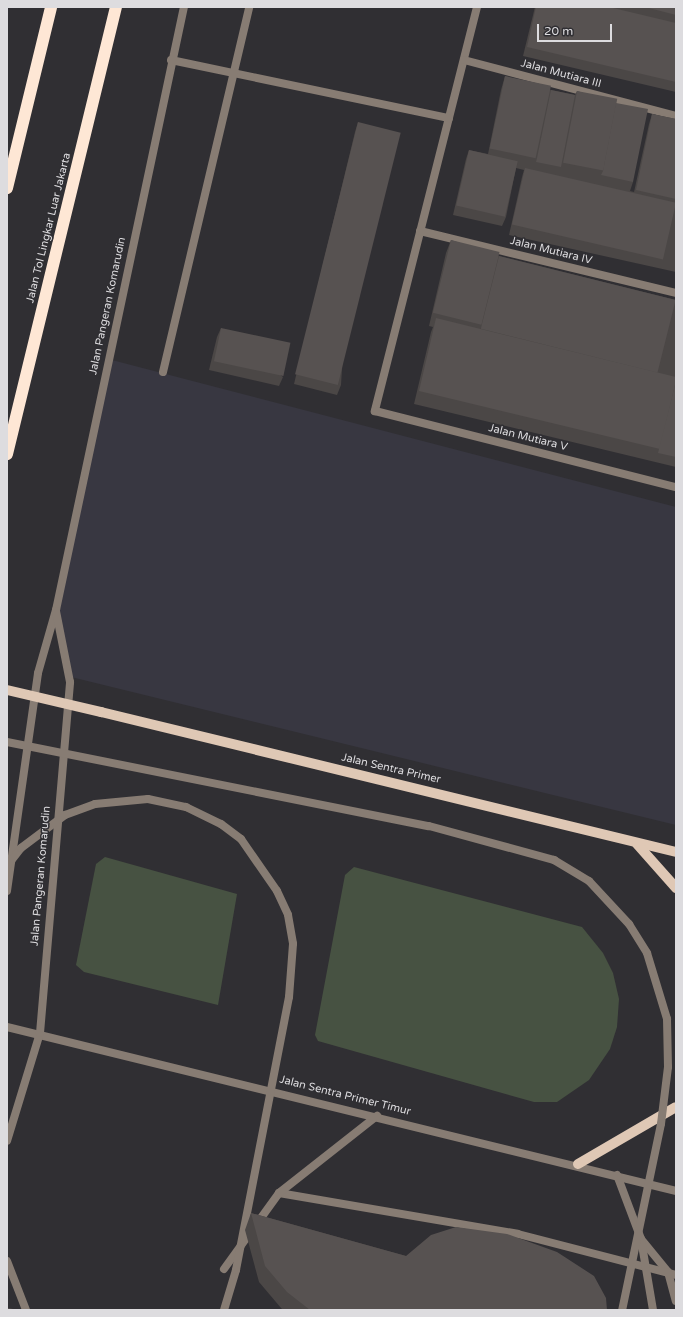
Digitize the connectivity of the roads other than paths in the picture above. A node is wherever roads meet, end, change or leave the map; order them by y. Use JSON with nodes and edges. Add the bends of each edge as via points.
{"nodes":[{"id":1,"x":51,"y":7,"type":"edge"},
{"id":2,"x":116,"y":7,"type":"edge"},
{"id":3,"x":184,"y":7,"type":"edge"},
{"id":4,"x":249,"y":7,"type":"edge"},
{"id":5,"x":477,"y":7,"type":"edge"},
{"id":6,"x":171,"y":60,"type":"junction"},
{"id":7,"x":464,"y":60,"type":"junction"},
{"id":8,"x":232,"y":74,"type":"junction"},
{"id":9,"x":676,"y":116,"type":"edge"},
{"id":10,"x":449,"y":118,"type":"junction"},
{"id":11,"x":7,"y":188,"type":"edge"},
{"id":12,"x":420,"y":231,"type":"junction"},
{"id":13,"x":676,"y":293,"type":"edge"},
{"id":14,"x":163,"y":372,"type":"dead end"},
{"id":15,"x":7,"y":454,"type":"edge"},
{"id":16,"x":676,"y":487,"type":"edge"},
{"id":17,"x":56,"y":610,"type":"junction"},
{"id":18,"x":7,"y":690,"type":"edge"},
{"id":19,"x":7,"y":742,"type":"edge"},
{"id":20,"x":637,"y":844,"type":"junction"},
{"id":21,"x":676,"y":852,"type":"edge"},
{"id":22,"x":7,"y":866,"type":"edge"},
{"id":23,"x":676,"y":888,"type":"edge"},
{"id":24,"x":7,"y":891,"type":"edge"},
{"id":25,"x":7,"y":1027,"type":"edge"},
{"id":26,"x":40,"y":1033,"type":"junction"},
{"id":27,"x":676,"y":1107,"type":"edge"},
{"id":28,"x":377,"y":1116,"type":"junction"},
{"id":29,"x":7,"y":1141,"type":"edge"},
{"id":30,"x":578,"y":1164,"type":"junction"},
{"id":31,"x":617,"y":1175,"type":"junction"},
{"id":32,"x":676,"y":1191,"type":"edge"},
{"id":33,"x":280,"y":1193,"type":"junction"},
{"id":34,"x":641,"y":1239,"type":"junction"},
{"id":35,"x":7,"y":1260,"type":"edge"},
{"id":36,"x":224,"y":1269,"type":"dead end"},
{"id":37,"x":672,"y":1274,"type":"edge"},
{"id":38,"x":676,"y":1301,"type":"edge"},
{"id":39,"x":26,"y":1310,"type":"edge"},
{"id":40,"x":224,"y":1310,"type":"edge"},
{"id":41,"x":622,"y":1310,"type":"edge"},
{"id":42,"x":653,"y":1310,"type":"edge"}],
"edges":[{"from":1,"to":11,"type":"highway"},
{"from":2,"to":15,"type":"highway","name":"Jalan Tol Lingkar Luar Jakarta"},
{"from":3,"to":6,"type":"street","name":"Jalan Pangeran Komarudin"},
{"from":4,"to":8,"type":"street"},
{"from":5,"to":7,"type":"street"},
{"from":6,"to":8,"type":"street"},
{"from":6,"to":17,"type":"street","name":"Jalan Pangeran Komarudin"},
{"from":7,"to":9,"type":"street","name":"Jalan Mutiara III"},
{"from":7,"to":10,"type":"street"},
{"from":8,"to":10,"type":"street"},
{"from":8,"to":14,"type":"street"},
{"from":10,"to":12,"type":"street"},
{"from":12,"to":13,"type":"street","name":"Jalan Mutiara IV"},
{"from":12,"to":16,"type":"street","name":"Jalan Mutiara V","via":[[375,411]]},
{"from":17,"to":24,"type":"street","name":"Jalan Pangeran Komarudin","via":[[38,674]]},
{"from":17,"to":26,"type":"street","name":"Jalan Pangeran Komarudin","via":[[70,682]]},
{"from":18,"to":20,"type":"main road","name":"Jalan Sentra Primer","bridge":true,"via":[[546,818]]},
{"from":19,"to":41,"type":"street","bridge":true,"via":[[429,826],[554,860],[589,881],[629,924],[647,953],[667,1019],[668,1067],[661,1124]]},
{"from":20,"to":21,"type":"main road","name":"Jalan Sentra Primer"},
{"from":20,"to":23,"type":"main road"},
{"from":22,"to":40,"type":"street","bridge":true,"via":[[21,848],[65,815],[95,804],[148,799],[186,807],[221,824],[241,839],[277,891],[288,915],[293,944],[289,997],[236,1270]]},
{"from":25,"to":26,"type":"street","name":"Jalan Sentra Primer Timur"},
{"from":26,"to":28,"type":"street","name":"Jalan Sentra Primer Timur"},
{"from":26,"to":29,"type":"street","name":"Jalan Pangeran Komarudin"},
{"from":27,"to":30,"type":"main road"},
{"from":28,"to":30,"type":"street","name":"Jalan Sentra Primer Timur"},
{"from":28,"to":33,"type":"street"},
{"from":30,"to":31,"type":"street","name":"Jalan Sentra Primer Timur"},
{"from":31,"to":32,"type":"street","name":"Jalan Sentra Primer Timur"},
{"from":31,"to":34,"type":"street"},
{"from":33,"to":36,"type":"street"},
{"from":33,"to":37,"type":"street","via":[[518,1234]]},
{"from":34,"to":37,"type":"street"},
{"from":34,"to":42,"type":"street"},
{"from":35,"to":39,"type":"street"},
{"from":37,"to":38,"type":"street"}]}
